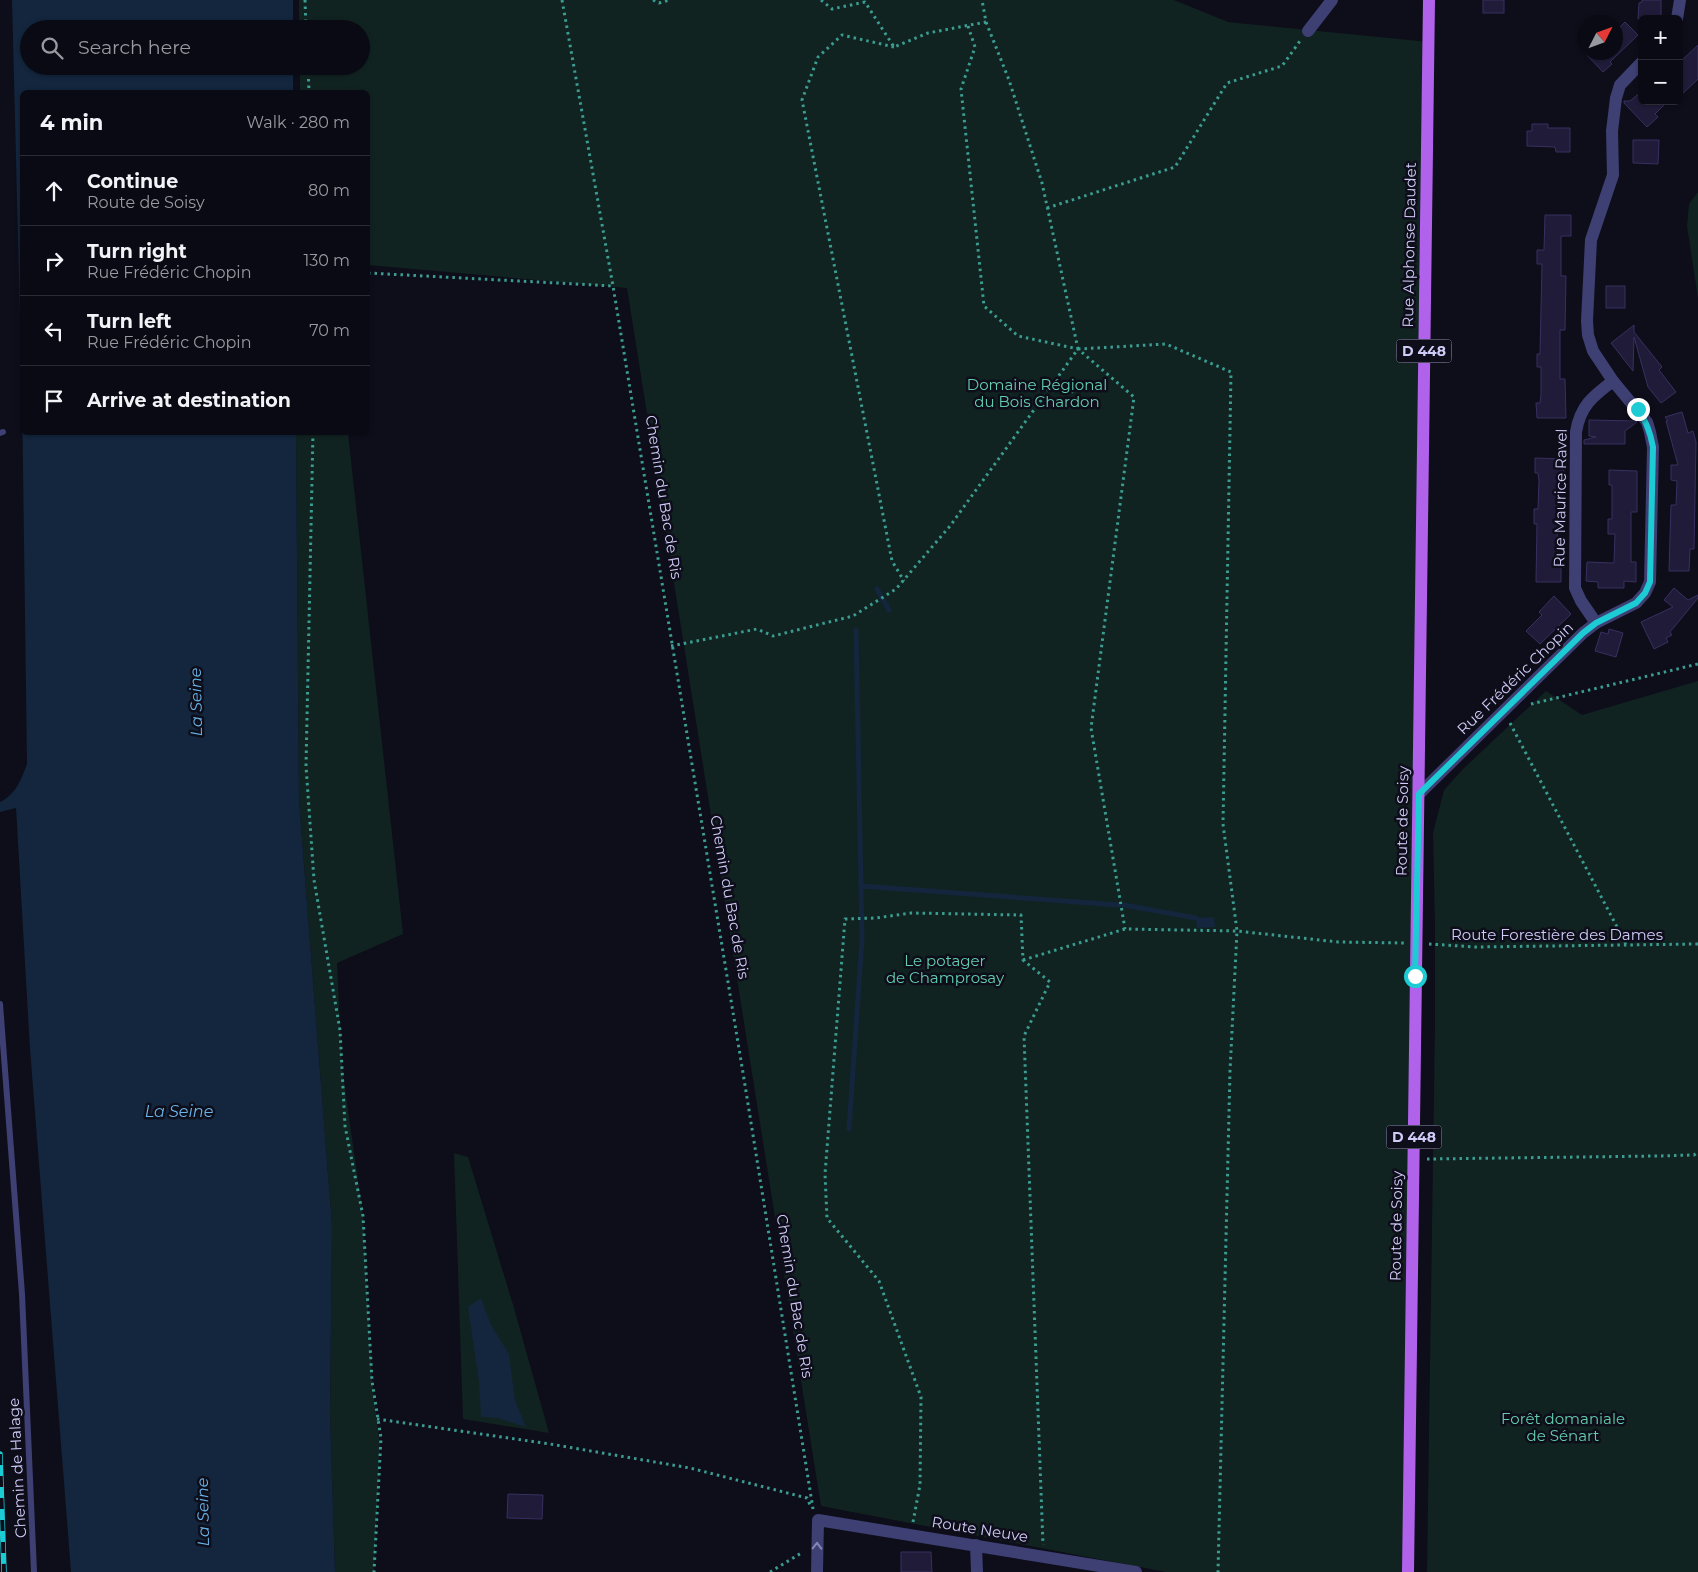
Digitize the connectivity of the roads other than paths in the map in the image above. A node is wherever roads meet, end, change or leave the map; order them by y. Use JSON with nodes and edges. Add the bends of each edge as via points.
{"nodes":[{"id":1,"x":1332,"y":0,"type":"edge"},
{"id":2,"x":1429,"y":0,"type":"edge"},
{"id":3,"x":1680,"y":0,"type":"edge"},
{"id":4,"x":1678,"y":15,"type":"edge"},
{"id":5,"x":1308,"y":31,"type":"road end"},
{"id":6,"x":1638,"y":66,"type":"edge"},
{"id":7,"x":1613,"y":381,"type":"junction"},
{"id":8,"x":1596,"y":623,"type":"junction"},
{"id":9,"x":1420,"y":701,"type":"joint"},
{"id":10,"x":1419,"y":794,"type":"junction"},
{"id":11,"x":0,"y":1004,"type":"edge"},
{"id":12,"x":976,"y":1545,"type":"junction"},
{"id":13,"x":34,"y":1572,"type":"edge"},
{"id":14,"x":817,"y":1572,"type":"edge"},
{"id":15,"x":977,"y":1572,"type":"edge"},
{"id":16,"x":1136,"y":1572,"type":"edge"},
{"id":17,"x":1408,"y":1572,"type":"edge"}],
"edges":[{"from":1,"to":5,"type":"street"},
{"from":2,"to":9,"type":"main road","name":"Rue Alphonse Daudet","number":"D 448"},
{"from":3,"to":4,"type":"street"},
{"from":6,"to":7,"type":"street","name":"Rue Frédéric Chopin","via":[[1620,85],[1616,98],[1612,175],[1594,228],[1589,257],[1588,335],[1593,351]]},
{"from":7,"to":8,"type":"street","name":"Rue Maurice Ravel","via":[[1583,408],[1576,432],[1575,588]]},
{"from":7,"to":8,"type":"street","name":"Rue Frédéric Chopin","via":[[1638,409],[1650,432],[1653,447],[1651,568],[1650,582],[1636,603]]},
{"from":8,"to":10,"type":"street","name":"Rue Frédéric Chopin"},
{"from":9,"to":10,"type":"main road","name":"Route de Soisy","number":"D 448"},
{"from":10,"to":17,"type":"main road","name":"Route de Soisy","number":"D 448"},
{"from":11,"to":13,"type":"lane","name":"Chemin de Halage","via":[[22,1294]]},
{"from":14,"to":12,"type":"street","name":"Route Neuve","one_way":true,"via":[[815,1516]]},
{"from":12,"to":15,"type":"street"},
{"from":12,"to":16,"type":"street","name":"Route Neuve"}]}
